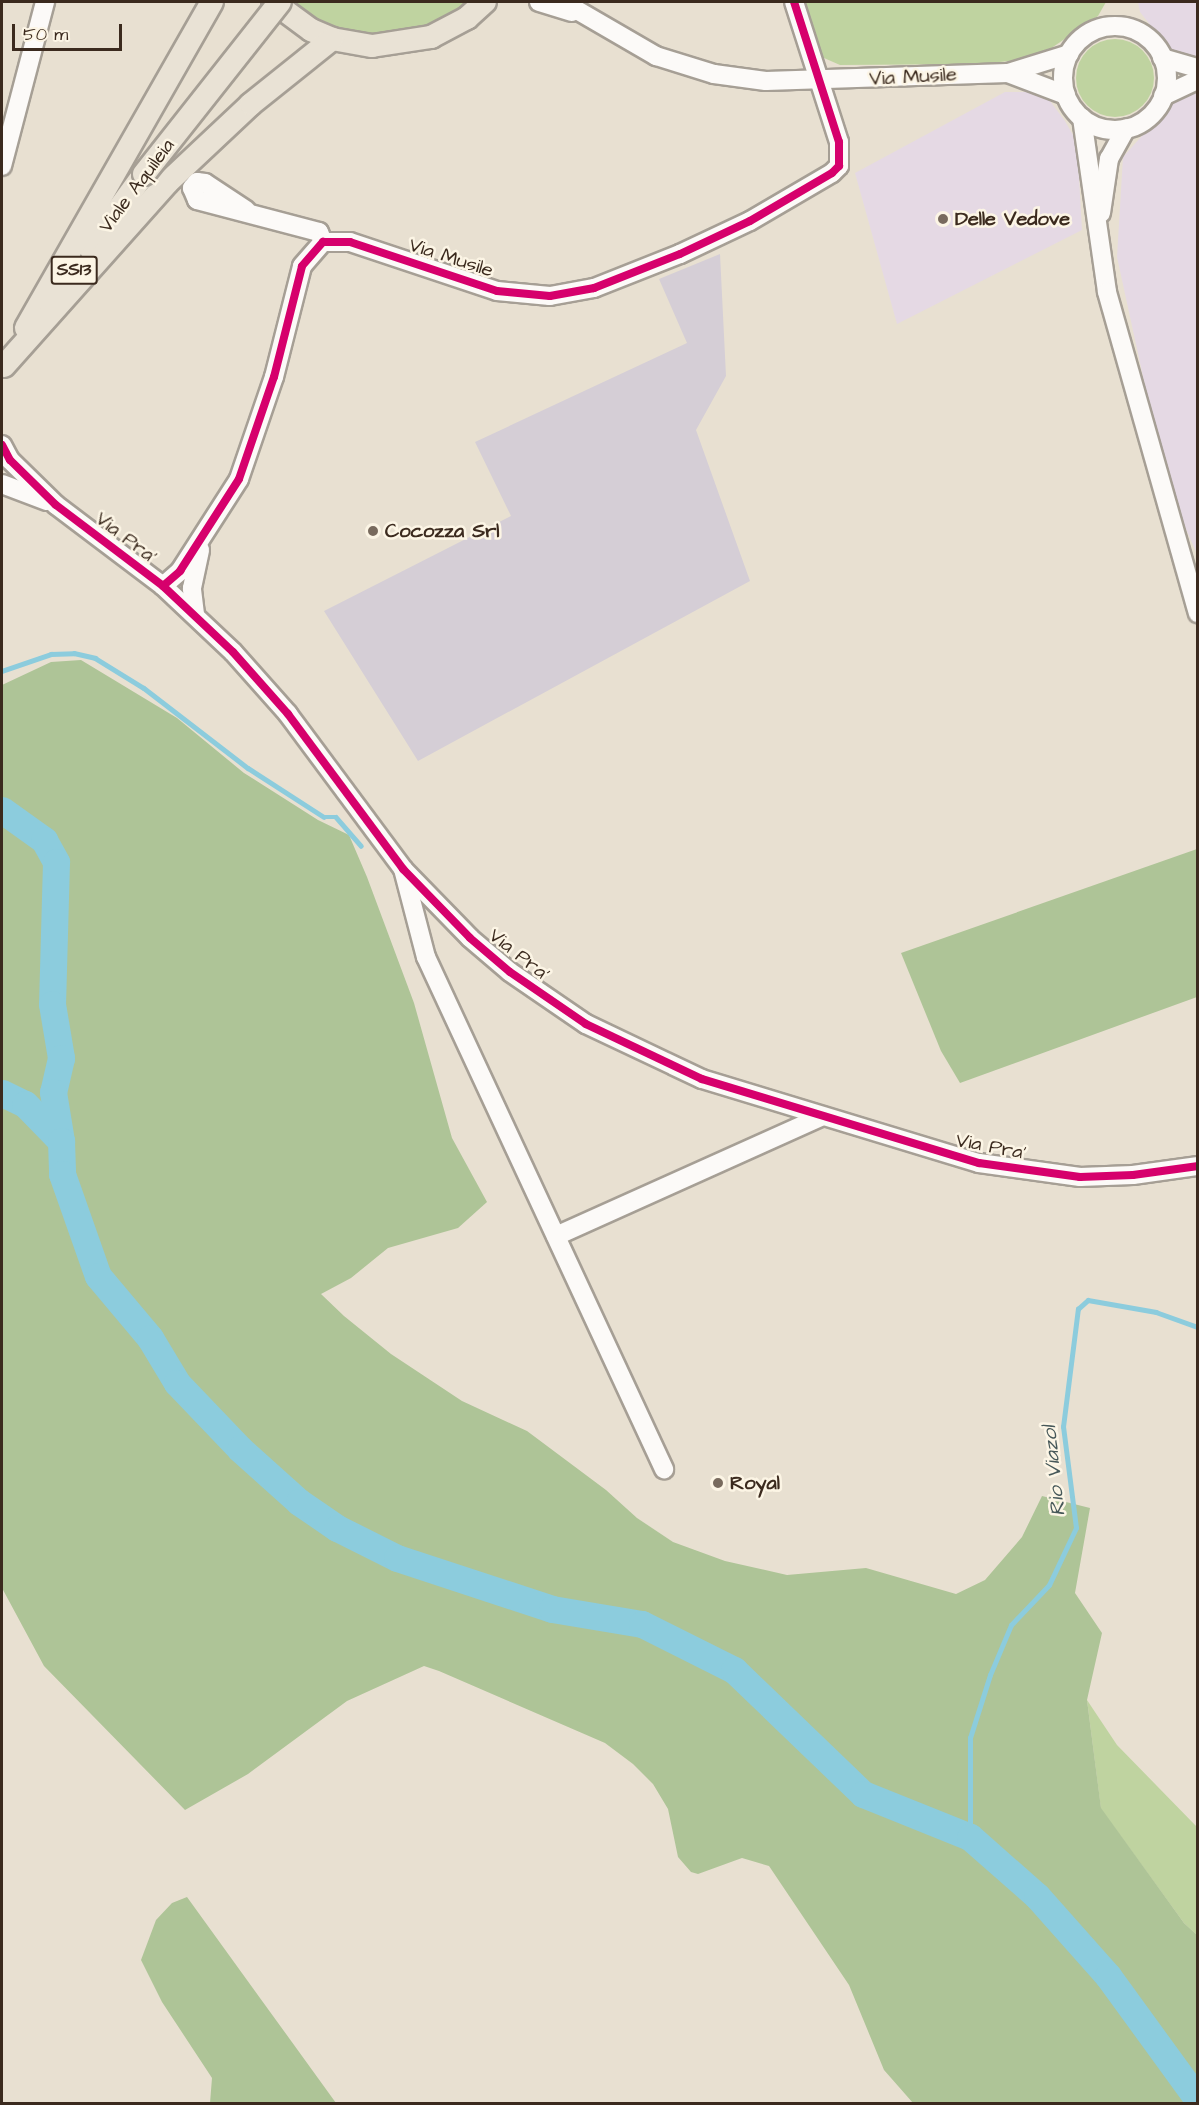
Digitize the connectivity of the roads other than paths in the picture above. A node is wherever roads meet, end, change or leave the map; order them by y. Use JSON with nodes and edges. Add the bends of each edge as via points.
{"nodes":[{"id":1,"x":45,"y":2,"type":"edge"},
{"id":2,"x":212,"y":2,"type":"edge"},
{"id":3,"x":273,"y":2,"type":"edge"},
{"id":4,"x":280,"y":2,"type":"edge"},
{"id":5,"x":488,"y":2,"type":"edge"},
{"id":6,"x":539,"y":2,"type":"edge"},
{"id":7,"x":563,"y":2,"type":"edge"},
{"id":8,"x":794,"y":2,"type":"edge"},
{"id":9,"x":578,"y":14,"type":"junction"},
{"id":10,"x":332,"y":39,"type":"junction"},
{"id":11,"x":1069,"y":54,"type":"junction"},
{"id":12,"x":1162,"y":58,"type":"junction"},
{"id":13,"x":1197,"y":68,"type":"edge"},
{"id":14,"x":1008,"y":73,"type":"junction"},
{"id":15,"x":1197,"y":80,"type":"edge"},
{"id":16,"x":818,"y":82,"type":"junction"},
{"id":17,"x":1066,"y":95,"type":"junction"},
{"id":18,"x":1163,"y":96,"type":"junction"},
{"id":19,"x":1082,"y":118,"type":"junction"},
{"id":20,"x":1126,"y":128,"type":"junction"},
{"id":21,"x":2,"y":166,"type":"edge"},
{"id":22,"x":246,"y":210,"type":"dead end"},
{"id":23,"x":1098,"y":223,"type":"junction"},
{"id":24,"x":323,"y":242,"type":"junction"},
{"id":25,"x":2,"y":371,"type":"edge"},
{"id":26,"x":2,"y":446,"type":"edge"},
{"id":27,"x":2,"y":484,"type":"edge"},
{"id":28,"x":56,"y":505,"type":"junction"},
{"id":29,"x":209,"y":529,"type":"junction"},
{"id":30,"x":163,"y":586,"type":"junction"},
{"id":31,"x":1197,"y":613,"type":"edge"},
{"id":32,"x":195,"y":614,"type":"junction"},
{"id":33,"x":403,"y":869,"type":"junction"},
{"id":34,"x":821,"y":1117,"type":"junction"},
{"id":35,"x":1197,"y":1166,"type":"edge"},
{"id":36,"x":556,"y":1236,"type":"junction"},
{"id":37,"x":664,"y":1469,"type":"dead end"}],
"edges":[{"from":1,"to":21,"type":"street"},
{"from":2,"to":25,"type":"main road"},
{"from":3,"to":10,"type":"main road","via":[[291,17]]},
{"from":4,"to":25,"type":"main road","name":"Viale Aquileia","number":"SS13","bridge":true,"via":[[144,174]]},
{"from":5,"to":10,"type":"main road","via":[[449,28],[412,43],[372,46]]},
{"from":6,"to":9,"type":"street","name":"Via Musile"},
{"from":7,"to":9,"type":"street","name":"Via Musile"},
{"from":8,"to":16,"type":"street"},
{"from":9,"to":16,"type":"street","name":"Via Musile","via":[[656,56],[683,66],[766,81]]},
{"from":10,"to":25,"type":"main road","via":[[251,104],[167,183]]},
{"from":11,"to":12,"type":"street","via":[[1086,34],[1115,26],[1142,33]]},
{"from":11,"to":14,"type":"street","name":"Via Musile"},
{"from":11,"to":17,"type":"street","via":[[1063,74]]},
{"from":12,"to":13,"type":"street"},
{"from":12,"to":18,"type":"street","via":[[1166,81]]},
{"from":14,"to":16,"type":"street","name":"Via Musile"},
{"from":14,"to":17,"type":"street","name":"Via Musile"},
{"from":15,"to":18,"type":"street"},
{"from":16,"to":24,"type":"street","name":"Via Musile","via":[[841,156],[832,173],[750,221],[594,288],[550,296],[519,295],[350,242]]},
{"from":17,"to":19,"type":"street"},
{"from":18,"to":20,"type":"street","via":[[1146,118]]},
{"from":19,"to":20,"type":"street","via":[[1103,128]]},
{"from":19,"to":23,"type":"street"},
{"from":20,"to":23,"type":"street","via":[[1109,159]]},
{"from":22,"to":24,"type":"street","via":[[319,232]]},
{"from":23,"to":31,"type":"street","via":[[1107,292]]},
{"from":24,"to":29,"type":"street","via":[[302,266],[253,444]]},
{"from":26,"to":28,"type":"street","name":"Via Pra'","via":[[10,460]]},
{"from":27,"to":28,"type":"street","name":"Via Pra'"},
{"from":28,"to":30,"type":"street","name":"Via Pra'"},
{"from":29,"to":30,"type":"street","via":[[180,571]]},
{"from":29,"to":32,"type":"street","via":[[194,568]]},
{"from":30,"to":32,"type":"street","name":"Via Pra'"},
{"from":32,"to":33,"type":"street","name":"Via Pra'","via":[[288,714]]},
{"from":33,"to":34,"type":"street","name":"Via Pra'","via":[[470,938],[510,972],[586,1024],[702,1079]]},
{"from":33,"to":36,"type":"street","via":[[426,957]]},
{"from":34,"to":35,"type":"street","name":"Via Pra'","via":[[930,1152],[1028,1172],[1080,1177]]},
{"from":34,"to":36,"type":"street"},
{"from":36,"to":37,"type":"street"}]}
